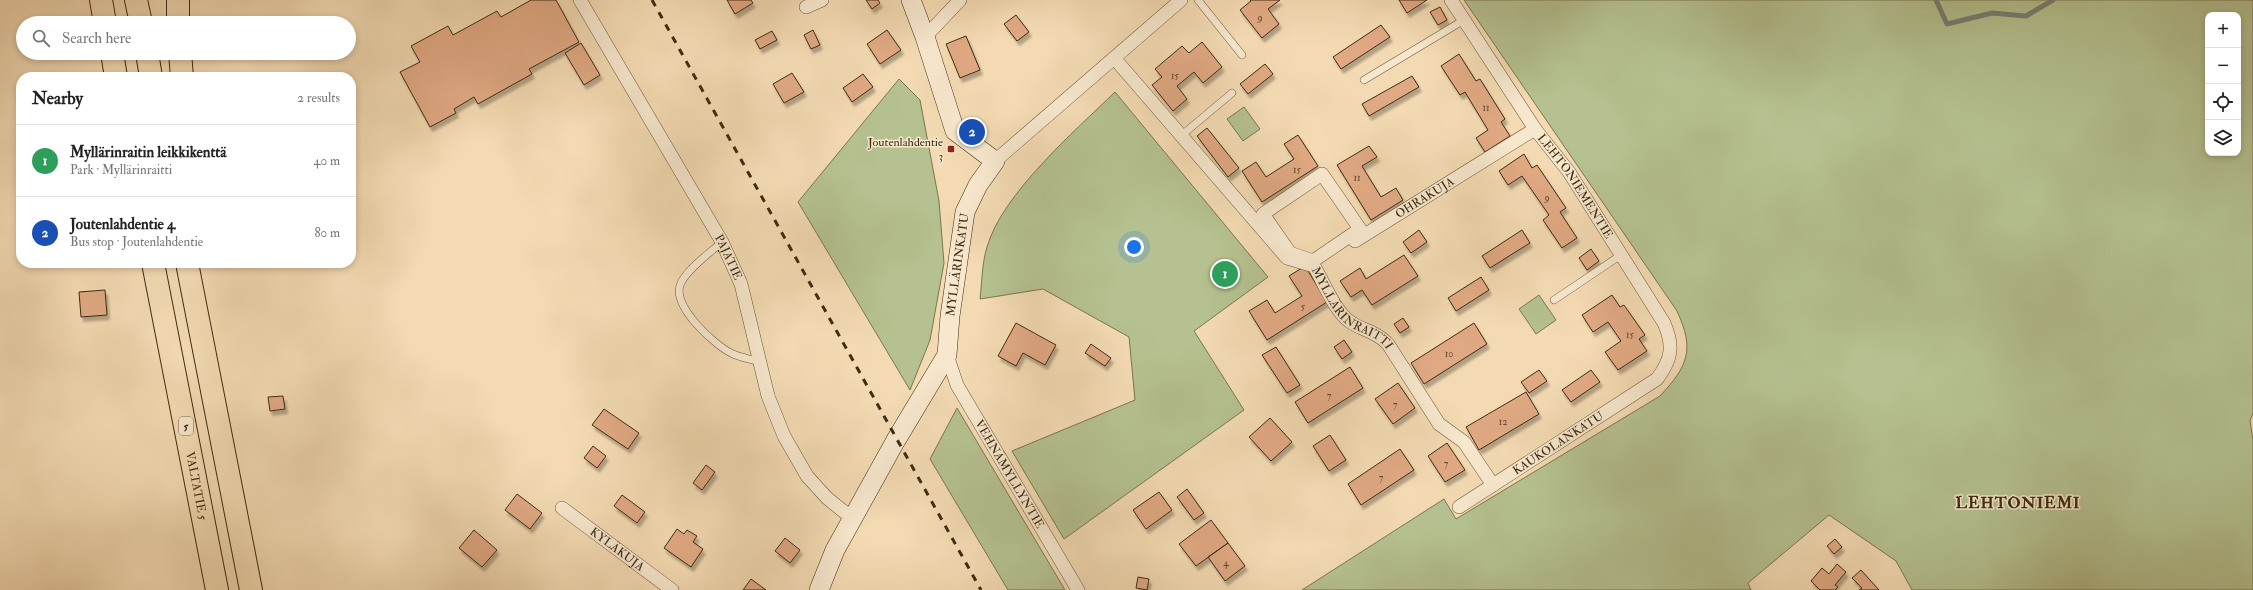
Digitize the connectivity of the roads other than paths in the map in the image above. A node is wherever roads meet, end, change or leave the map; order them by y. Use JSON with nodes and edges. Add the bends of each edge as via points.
{"nodes":[{"id":1,"x":101,"y":0,"type":"edge"},
{"id":2,"x":136,"y":0,"type":"edge"},
{"id":3,"x":178,"y":0,"type":"edge"},
{"id":4,"x":580,"y":0,"type":"edge"},
{"id":5,"x":822,"y":0,"type":"edge"},
{"id":6,"x":911,"y":0,"type":"edge"},
{"id":7,"x":960,"y":0,"type":"edge"},
{"id":8,"x":1181,"y":0,"type":"edge"},
{"id":9,"x":1198,"y":0,"type":"edge"},
{"id":10,"x":1451,"y":0,"type":"edge"},
{"id":11,"x":806,"y":7,"type":"dead end"},
{"id":12,"x":104,"y":16,"type":"edge"},
{"id":13,"x":139,"y":16,"type":"edge"},
{"id":14,"x":178,"y":16,"type":"edge"},
{"id":15,"x":1464,"y":20,"type":"junction"},
{"id":16,"x":925,"y":37,"type":"junction"},
{"id":17,"x":1242,"y":55,"type":"dead end"},
{"id":18,"x":1115,"y":59,"type":"junction"},
{"id":19,"x":113,"y":60,"type":"edge"},
{"id":20,"x":148,"y":60,"type":"edge"},
{"id":21,"x":181,"y":60,"type":"edge"},
{"id":22,"x":115,"y":72,"type":"edge"},
{"id":23,"x":150,"y":72,"type":"edge"},
{"id":24,"x":182,"y":72,"type":"edge"},
{"id":25,"x":1364,"y":80,"type":"dead end"},
{"id":26,"x":1232,"y":93,"type":"dead end"},
{"id":27,"x":1535,"y":129,"type":"junction"},
{"id":28,"x":1182,"y":135,"type":"junction"},
{"id":29,"x":995,"y":161,"type":"junction"},
{"id":30,"x":1263,"y":214,"type":"joint"},
{"id":31,"x":722,"y":242,"type":"junction"},
{"id":32,"x":1621,"y":255,"type":"junction"},
{"id":33,"x":1314,"y":266,"type":"junction"},
{"id":34,"x":154,"y":268,"type":"edge"},
{"id":35,"x":188,"y":268,"type":"edge"},
{"id":36,"x":193,"y":268,"type":"edge"},
{"id":37,"x":1554,"y":300,"type":"dead end"},
{"id":38,"x":196,"y":311,"type":"junction"},
{"id":39,"x":947,"y":355,"type":"junction"},
{"id":40,"x":760,"y":362,"type":"junction"},
{"id":41,"x":1657,"y":379,"type":"joint"},
{"id":42,"x":1493,"y":484,"type":"junction"},
{"id":43,"x":1459,"y":506,"type":"dead end"},
{"id":44,"x":562,"y":508,"type":"dead end"},
{"id":45,"x":853,"y":519,"type":"junction"},
{"id":46,"x":217,"y":590,"type":"edge"},
{"id":47,"x":251,"y":590,"type":"edge"},
{"id":48,"x":672,"y":590,"type":"edge"},
{"id":49,"x":819,"y":590,"type":"edge"},
{"id":50,"x":1078,"y":590,"type":"edge"}],
"edges":[{"from":1,"to":12,"type":"highway"},
{"from":2,"to":13,"type":"highway"},
{"from":3,"to":14,"type":"highway"},
{"from":4,"to":31,"type":"street","name":"PAJATIE"},
{"from":5,"to":11,"type":"street"},
{"from":6,"to":16,"type":"street"},
{"from":7,"to":16,"type":"street"},
{"from":8,"to":18,"type":"street","name":"MYLLÄRINKATU"},
{"from":9,"to":17,"type":"lane"},
{"from":10,"to":15,"type":"street","name":"LEHTONIEMENTIE"},
{"from":15,"to":25,"type":"lane"},
{"from":15,"to":27,"type":"street","name":"LEHTONIEMENTIE"},
{"from":16,"to":29,"type":"street","via":[[955,131]]},
{"from":18,"to":28,"type":"street","name":"MYLLÄRINRAITTI"},
{"from":18,"to":29,"type":"street","name":"MYLLÄRINKATU"},
{"from":19,"to":22,"type":"highway"},
{"from":20,"to":23,"type":"highway"},
{"from":21,"to":24,"type":"highway"},
{"from":26,"to":28,"type":"lane"},
{"from":27,"to":32,"type":"street","name":"LEHTONIEMENTIE","via":[[1569,172]]},
{"from":27,"to":33,"type":"street","name":"OHRAKUJA"},
{"from":28,"to":33,"type":"street","name":"MYLLÄRINRAITTI","via":[[1287,258]]},
{"from":29,"to":39,"type":"street","name":"MYLLÄRINKATU","via":[[978,185],[965,212]]},
{"from":30,"to":30,"type":"street","via":[[1322,174],[1360,229],[1313,261],[1290,253]]},
{"from":31,"to":40,"type":"street","name":"PAJATIE","via":[[741,284]]},
{"from":31,"to":40,"type":"lane","via":[[680,283],[678,296],[684,309],[705,333],[733,354]]},
{"from":32,"to":37,"type":"lane"},
{"from":32,"to":41,"type":"street","name":"LEHTONIEMENTIE","via":[[1664,323],[1670,337],[1668,365]]},
{"from":33,"to":42,"type":"street","name":"MYLLÄRINRAITTI","via":[[1342,315],[1356,325],[1381,336],[1439,424],[1464,442]]},
{"from":34,"to":46,"type":"highway","name":"VALTATIE 5","number":"5"},
{"from":35,"to":38,"type":"highway"},
{"from":36,"to":38,"type":"highway"},
{"from":38,"to":47,"type":"highway"},
{"from":39,"to":45,"type":"street","name":"MYLLÄRINKATU"},
{"from":39,"to":50,"type":"street","name":"VEHNÄMYLLYNTIE","via":[[957,385]]},
{"from":40,"to":45,"type":"street","name":"PAJATIE","via":[[768,396],[784,436],[803,469],[826,498]]},
{"from":41,"to":42,"type":"street","name":"KAUKOLANKATU"},
{"from":42,"to":43,"type":"street","name":"KAUKOLANKATU"},
{"from":44,"to":48,"type":"street","name":"KYLÄKUJA"},
{"from":45,"to":49,"type":"street","name":"MYLLÄRINKATU","via":[[835,550]]}]}
